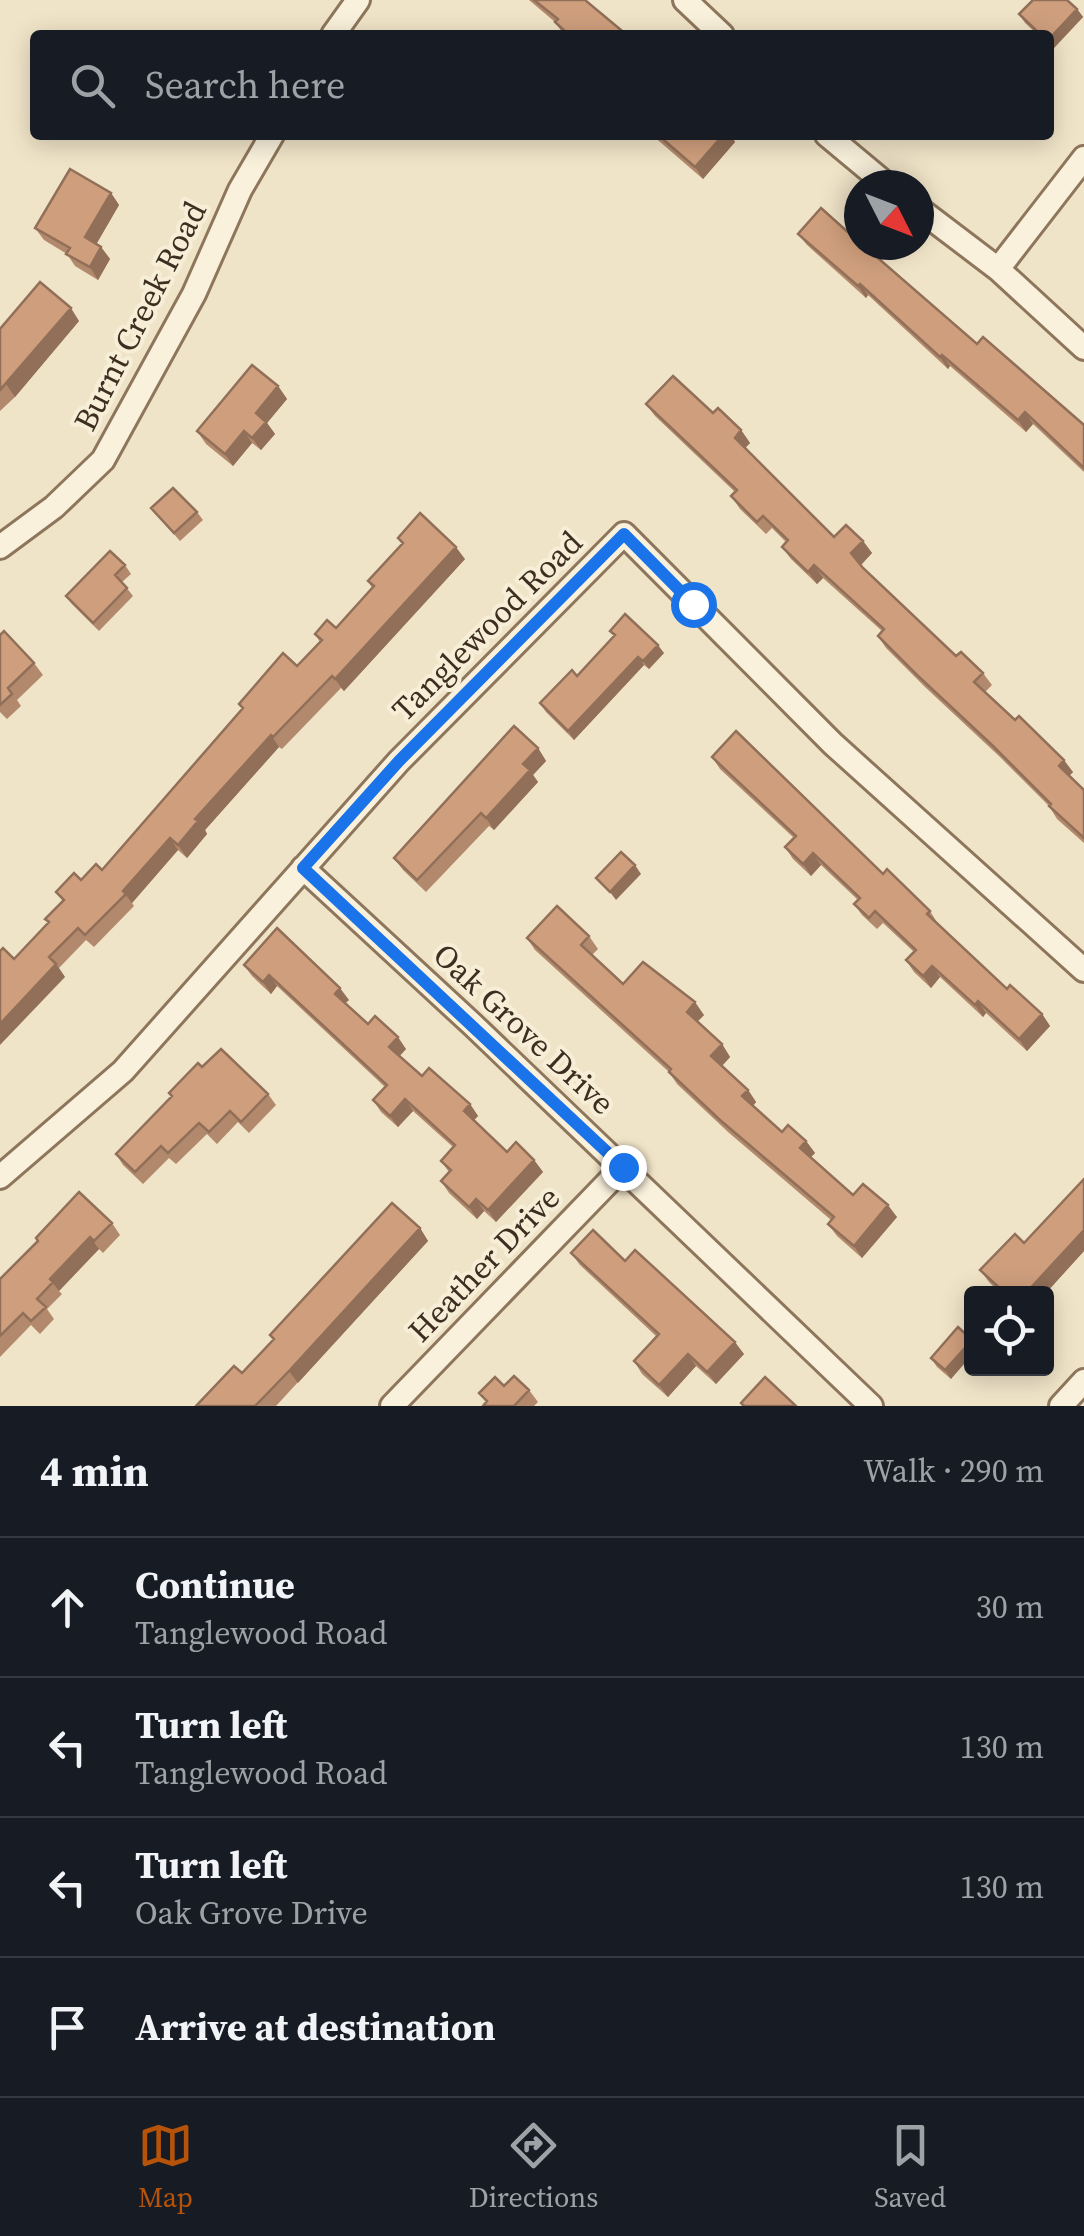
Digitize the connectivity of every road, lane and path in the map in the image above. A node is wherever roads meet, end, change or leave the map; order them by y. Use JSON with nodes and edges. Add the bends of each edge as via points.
{"nodes":[{"id":1,"x":358,"y":0,"type":"edge"},
{"id":2,"x":685,"y":0,"type":"edge"},
{"id":3,"x":337,"y":30,"type":"edge"},
{"id":4,"x":717,"y":30,"type":"edge"},
{"id":5,"x":269,"y":140,"type":"edge"},
{"id":6,"x":834,"y":140,"type":"edge"},
{"id":7,"x":1084,"y":158,"type":"edge"},
{"id":8,"x":869,"y":170,"type":"edge"},
{"id":9,"x":934,"y":220,"type":"edge"},
{"id":10,"x":998,"y":269,"type":"junction"},
{"id":11,"x":1084,"y":348,"type":"edge"},
{"id":12,"x":0,"y":547,"type":"edge"},
{"id":13,"x":303,"y":868,"type":"junction"},
{"id":14,"x":1084,"y":970,"type":"edge"},
{"id":15,"x":623,"y":1167,"type":"junction"},
{"id":16,"x":0,"y":1177,"type":"edge"},
{"id":17,"x":1084,"y":1381,"type":"edge"},
{"id":18,"x":392,"y":1406,"type":"edge"},
{"id":19,"x":872,"y":1406,"type":"edge"},
{"id":20,"x":1061,"y":1406,"type":"edge"}],
"edges":[{"from":1,"to":3,"type":"street"},
{"from":2,"to":4,"type":"street"},
{"from":5,"to":12,"type":"street","name":"Burnt Creek Road","via":[[103,460]]},
{"from":6,"to":8,"type":"street"},
{"from":7,"to":10,"type":"street"},
{"from":9,"to":10,"type":"street"},
{"from":10,"to":11,"type":"street"},
{"from":13,"to":14,"type":"street","name":"Tanglewood Road","via":[[624,534],[833,744]]},
{"from":13,"to":15,"type":"street","name":"Oak Grove Drive"},
{"from":13,"to":16,"type":"street","name":"Tanglewood Road","via":[[123,1071]]},
{"from":15,"to":18,"type":"street","name":"Heather Drive"},
{"from":15,"to":19,"type":"street","name":"Oak Grove Drive"},
{"from":17,"to":20,"type":"street"}]}
